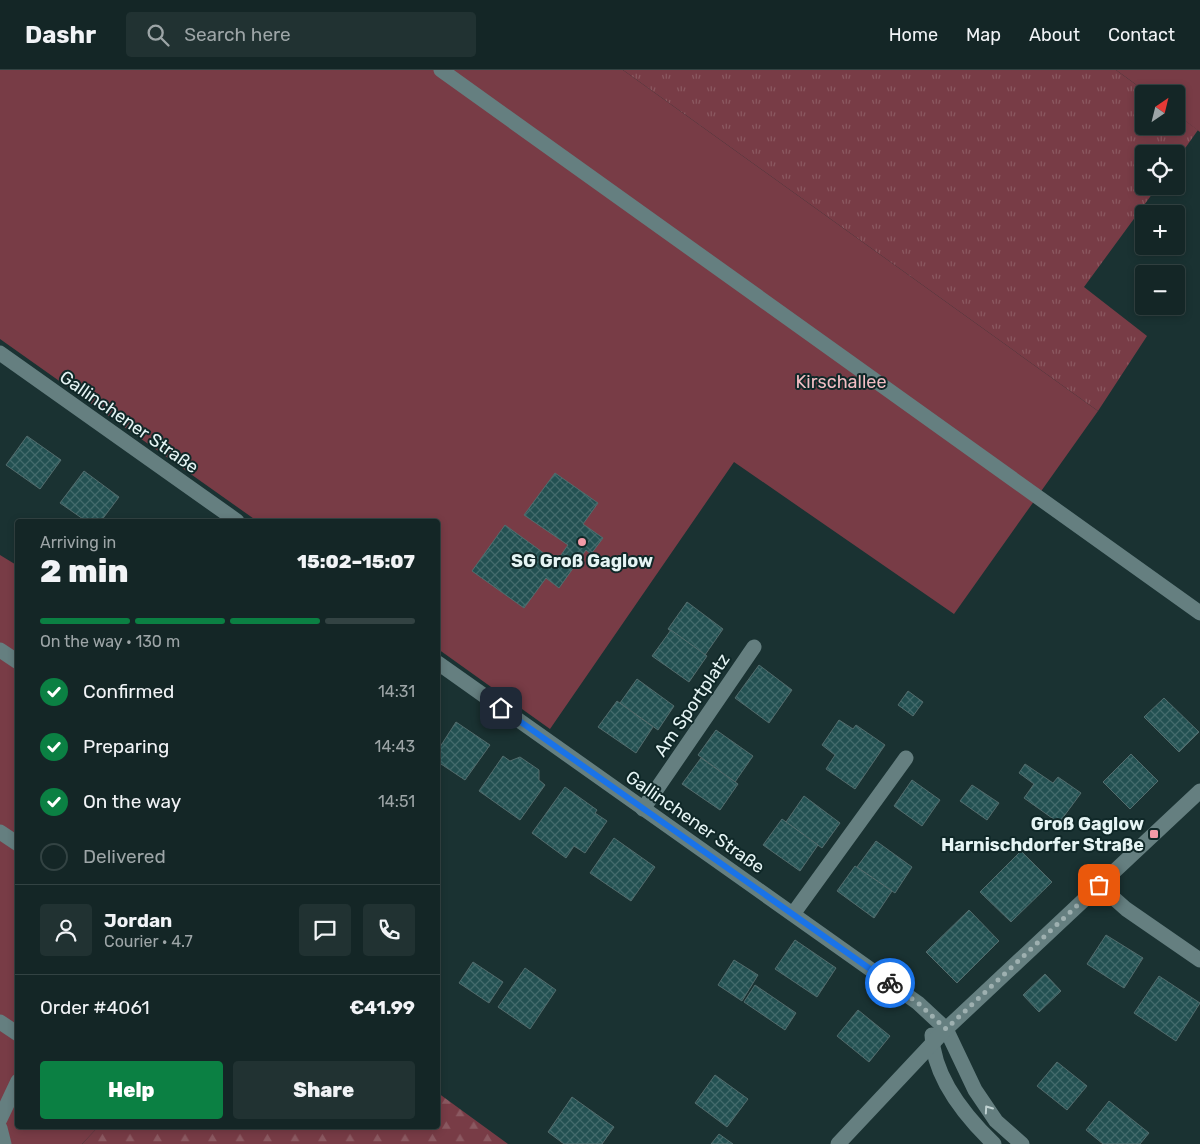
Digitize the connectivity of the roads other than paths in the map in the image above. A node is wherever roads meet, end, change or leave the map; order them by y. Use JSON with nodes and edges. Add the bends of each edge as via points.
{"nodes":[{"id":1,"x":441,"y":70,"type":"edge"},
{"id":2,"x":0,"y":354,"type":"edge"},
{"id":3,"x":234,"y":519,"type":"edge"},
{"id":4,"x":1200,"y":613,"type":"edge"},
{"id":5,"x":754,"y":647,"type":"dead end"},
{"id":6,"x":0,"y":650,"type":"edge"},
{"id":7,"x":15,"y":660,"type":"edge"},
{"id":8,"x":440,"y":664,"type":"edge"},
{"id":9,"x":906,"y":758,"type":"dead end"},
{"id":10,"x":1200,"y":791,"type":"edge"},
{"id":11,"x":643,"y":809,"type":"junction"},
{"id":12,"x":0,"y":832,"type":"edge"},
{"id":13,"x":15,"y":842,"type":"edge"},
{"id":14,"x":1099,"y":885,"type":"junction"},
{"id":15,"x":793,"y":914,"type":"junction"},
{"id":16,"x":1200,"y":960,"type":"edge"},
{"id":17,"x":931,"y":1017,"type":"junction"},
{"id":18,"x":0,"y":1022,"type":"edge"},
{"id":19,"x":946,"y":1029,"type":"junction"},
{"id":20,"x":15,"y":1032,"type":"edge"},
{"id":21,"x":932,"y":1043,"type":"junction"},
{"id":22,"x":15,"y":1087,"type":"edge"},
{"id":23,"x":0,"y":1119,"type":"edge"},
{"id":24,"x":0,"y":1128,"type":"edge"},
{"id":25,"x":4,"y":1144,"type":"edge"},
{"id":26,"x":838,"y":1144,"type":"edge"},
{"id":27,"x":994,"y":1144,"type":"edge"},
{"id":28,"x":1022,"y":1144,"type":"edge"}],
"edges":[{"from":1,"to":4,"type":"street"},
{"from":2,"to":3,"type":"street","name":"Gallinchener Straße"},
{"from":5,"to":11,"type":"street","name":"Am Sportplatz"},
{"from":6,"to":7,"type":"street"},
{"from":8,"to":11,"type":"street","name":"Gallinchener Straße"},
{"from":9,"to":15,"type":"street"},
{"from":10,"to":14,"type":"street"},
{"from":11,"to":15,"type":"street","name":"Gallinchener Straße"},
{"from":12,"to":13,"type":"street"},
{"from":14,"to":16,"type":"street","via":[[1126,909]]},
{"from":14,"to":19,"type":"street"},
{"from":15,"to":17,"type":"street","name":"Gallinchener Straße","via":[[918,1003]]},
{"from":17,"to":19,"type":"street","name":"Gallinchener Straße"},
{"from":17,"to":21,"type":"street"},
{"from":18,"to":20,"type":"street"},
{"from":19,"to":21,"type":"street"},
{"from":28,"to":19,"type":"street","one_way":true,"via":[[996,1120],[975,1090]]},
{"from":21,"to":26,"type":"street"},
{"from":21,"to":27,"type":"street","via":[[955,1100]]},
{"from":22,"to":23,"type":"street"},
{"from":24,"to":25,"type":"street"}]}
